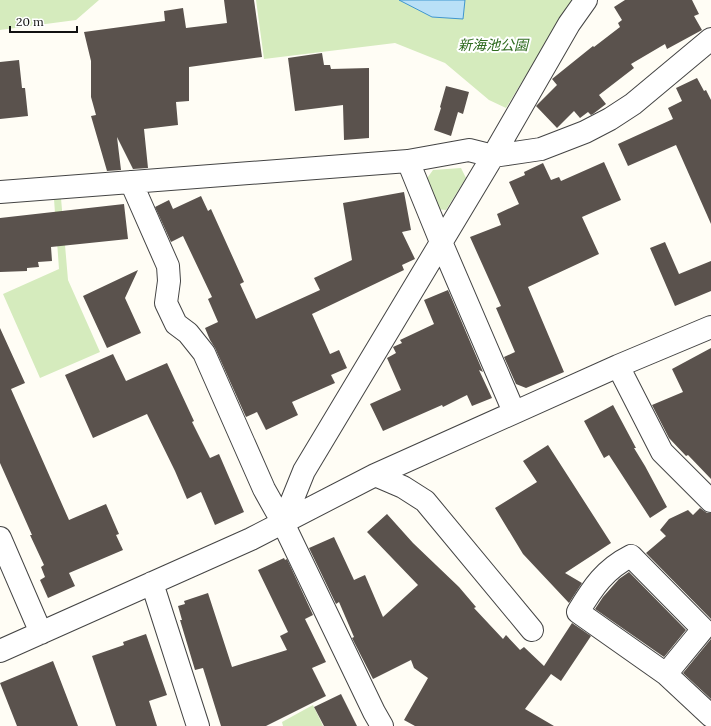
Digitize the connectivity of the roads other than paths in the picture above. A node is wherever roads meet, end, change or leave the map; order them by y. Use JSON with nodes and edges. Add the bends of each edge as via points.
{"nodes":[{"id":1,"x":586,"y":0,"type":"edge"},
{"id":2,"x":711,"y":39,"type":"edge"},
{"id":3,"x":493,"y":156,"type":"junction"},
{"id":4,"x":408,"y":161,"type":"junction"},
{"id":5,"x":131,"y":182,"type":"junction"},
{"id":6,"x":0,"y":192,"type":"edge"},
{"id":7,"x":440,"y":242,"type":"junction"},
{"id":8,"x":711,"y":326,"type":"edge"},
{"id":9,"x":618,"y":366,"type":"junction"},
{"id":10,"x":514,"y":412,"type":"junction"},
{"id":11,"x":375,"y":474,"type":"junction"},
{"id":12,"x":711,"y":501,"type":"edge"},
{"id":13,"x":283,"y":523,"type":"junction"},
{"id":14,"x":0,"y":538,"type":"edge"},
{"id":15,"x":152,"y":583,"type":"junction"},
{"id":16,"x":532,"y":630,"type":"dead end"},
{"id":17,"x":41,"y":633,"type":"junction"},
{"id":18,"x":0,"y":651,"type":"edge"},
{"id":19,"x":666,"y":674,"type":"junction"},
{"id":20,"x":711,"y":716,"type":"edge"},
{"id":21,"x":198,"y":726,"type":"edge"},
{"id":22,"x":382,"y":726,"type":"edge"}],
"edges":[{"from":1,"to":3,"type":"street","via":[[569,24]]},
{"from":2,"to":3,"type":"street","via":[[633,104],[610,119],[541,149]]},
{"from":3,"to":4,"type":"street","via":[[469,150]]},
{"from":3,"to":7,"type":"street"},
{"from":4,"to":5,"type":"street"},
{"from":4,"to":7,"type":"street"},
{"from":5,"to":6,"type":"street"},
{"from":5,"to":13,"type":"street","via":[[168,266],[166,303],[176,324],[204,353],[264,489]]},
{"from":7,"to":10,"type":"street"},
{"from":7,"to":13,"type":"street","via":[[304,472]]},
{"from":8,"to":9,"type":"street"},
{"from":9,"to":10,"type":"street"},
{"from":9,"to":12,"type":"street","via":[[662,452]]},
{"from":10,"to":11,"type":"street"},
{"from":11,"to":13,"type":"street"},
{"from":11,"to":16,"type":"street","via":[[425,501]]},
{"from":13,"to":15,"type":"street"},
{"from":13,"to":22,"type":"street"},
{"from":14,"to":17,"type":"street"},
{"from":15,"to":17,"type":"street"},
{"from":15,"to":21,"type":"street"},
{"from":17,"to":18,"type":"street"},
{"from":19,"to":19,"type":"street","via":[[703,629],[631,556],[618,563],[594,586],[578,612]]},
{"from":19,"to":20,"type":"street"}]}
